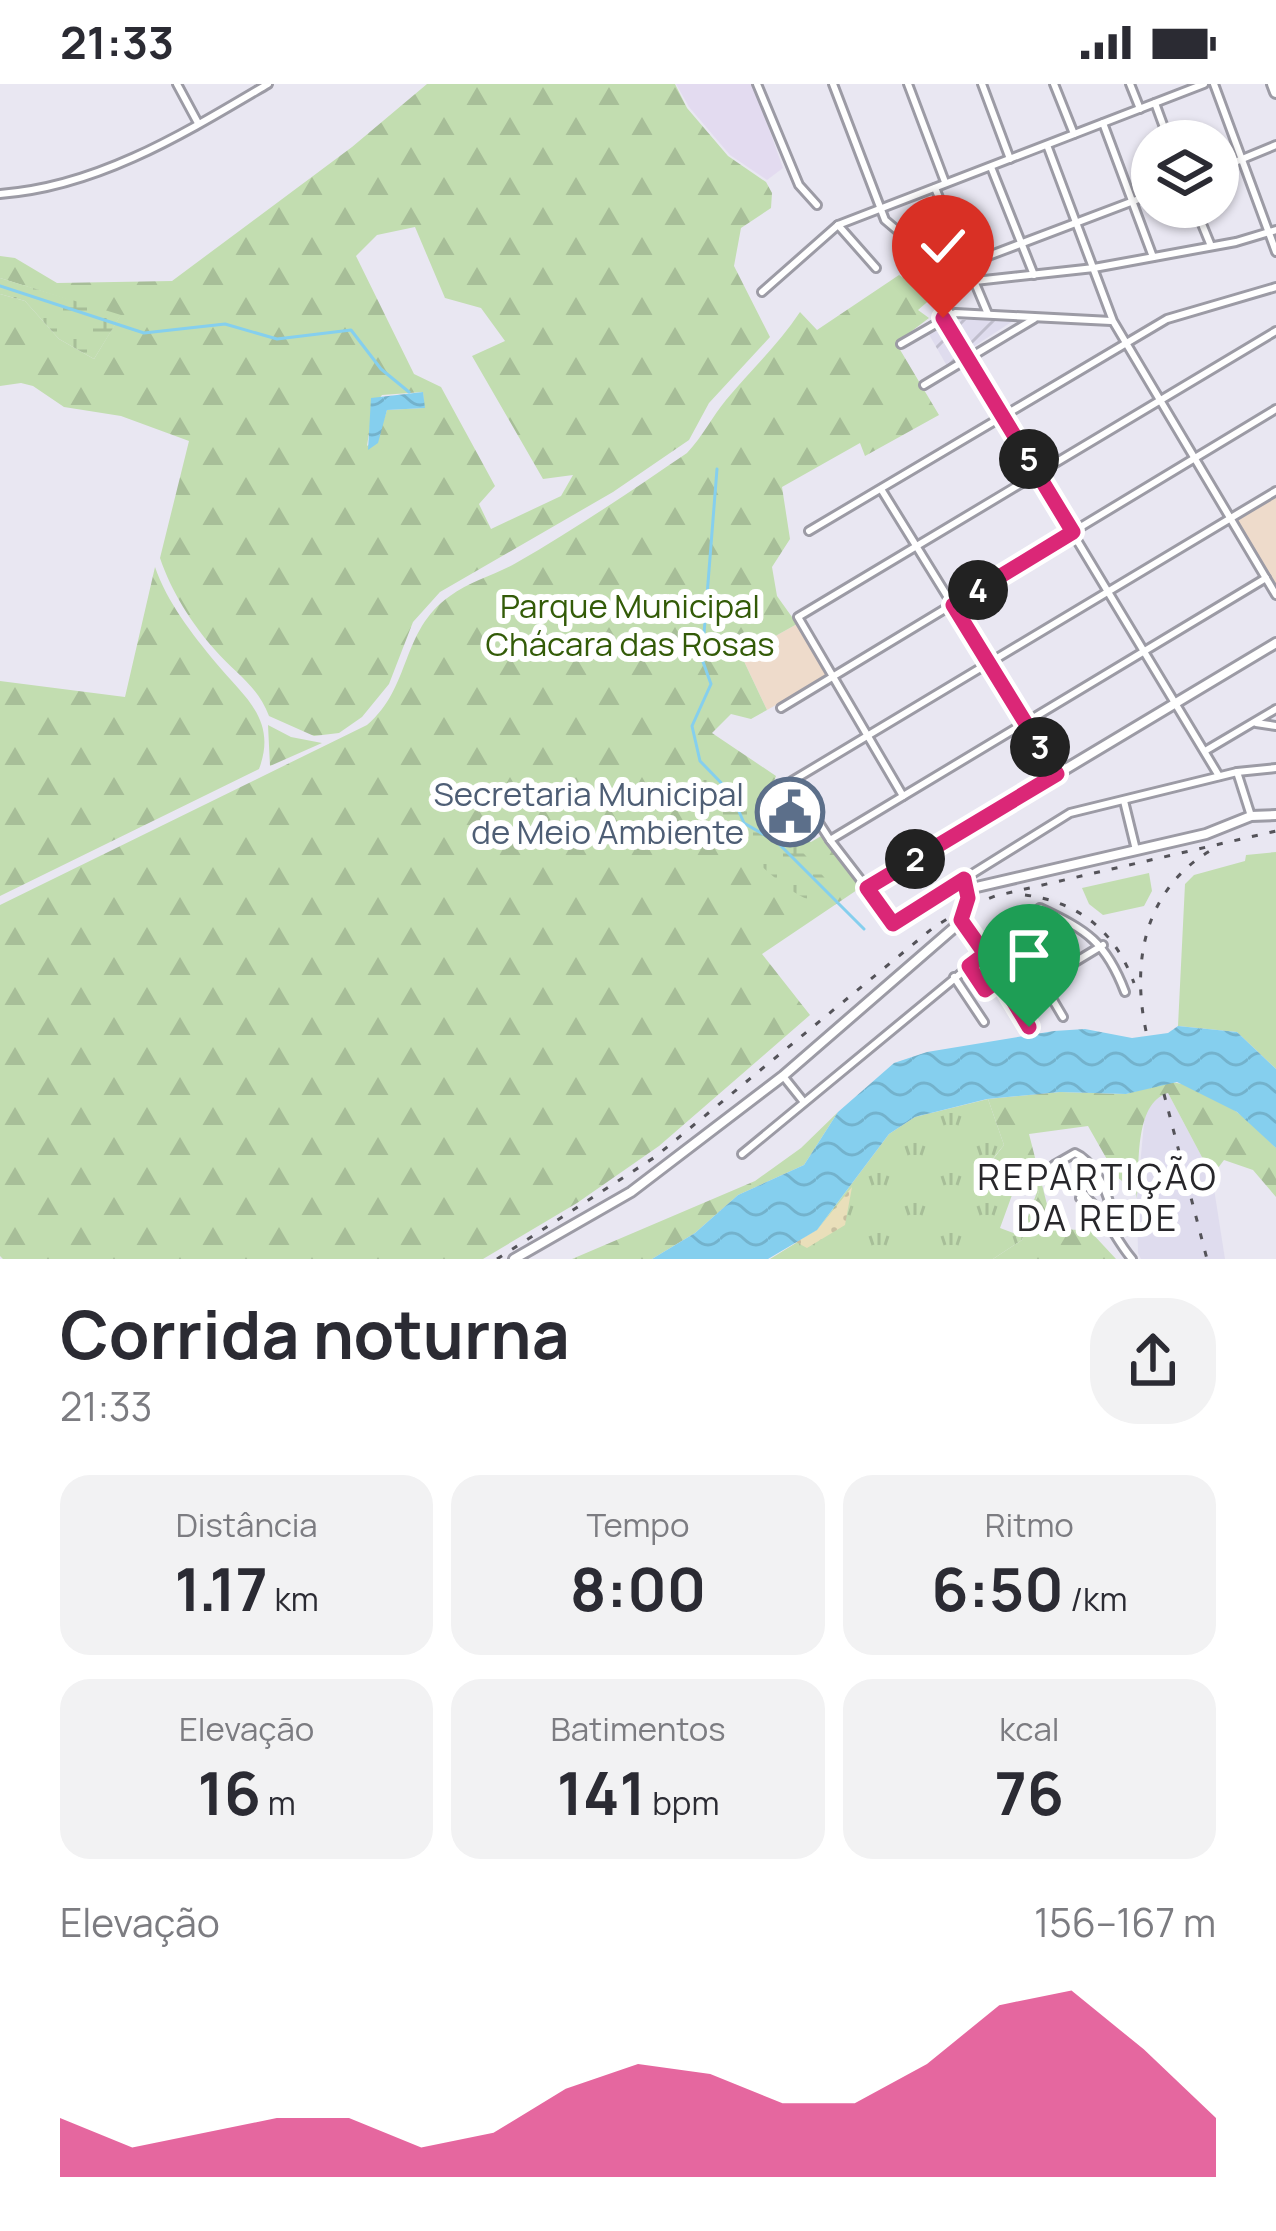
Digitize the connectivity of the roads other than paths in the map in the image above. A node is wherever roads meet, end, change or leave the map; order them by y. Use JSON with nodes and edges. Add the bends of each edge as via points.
{"nodes":[{"id":1,"x":177,"y":84,"type":"edge"},
{"id":2,"x":268,"y":84,"type":"edge"},
{"id":3,"x":757,"y":84,"type":"edge"},
{"id":4,"x":833,"y":84,"type":"edge"},
{"id":5,"x":908,"y":84,"type":"edge"},
{"id":6,"x":982,"y":84,"type":"edge"},
{"id":7,"x":1054,"y":84,"type":"edge"},
{"id":8,"x":1130,"y":84,"type":"edge"},
{"id":9,"x":1202,"y":84,"type":"edge"},
{"id":10,"x":1214,"y":84,"type":"edge"},
{"id":11,"x":1154,"y":103,"type":"junction"},
{"id":12,"x":1140,"y":109,"type":"junction"},
{"id":13,"x":1161,"y":120,"type":"edge"},
{"id":14,"x":1103,"y":123,"type":"junction"},
{"id":15,"x":199,"y":124,"type":"junction"},
{"id":16,"x":1074,"y":134,"type":"junction"},
{"id":17,"x":1047,"y":145,"type":"junction"},
{"id":18,"x":1276,"y":145,"type":"edge"},
{"id":19,"x":1010,"y":159,"type":"junction"},
{"id":20,"x":1242,"y":160,"type":"junction"},
{"id":21,"x":1239,"y":161,"type":"edge"},
{"id":22,"x":991,"y":166,"type":"junction"},
{"id":23,"x":945,"y":184,"type":"junction"},
{"id":24,"x":935,"y":188,"type":"junction"},
{"id":25,"x":1,"y":194,"type":"edge"},
{"id":26,"x":1131,"y":198,"type":"edge"},
{"id":27,"x":1131,"y":201,"type":"edge"},
{"id":28,"x":817,"y":205,"type":"dead end"},
{"id":29,"x":880,"y":209,"type":"junction"},
{"id":30,"x":1077,"y":222,"type":"junction"},
{"id":31,"x":838,"y":225,"type":"junction"},
{"id":32,"x":1142,"y":228,"type":"edge"},
{"id":33,"x":1203,"y":228,"type":"edge"},
{"id":34,"x":1273,"y":231,"type":"edge"},
{"id":35,"x":1022,"y":243,"type":"junction"},
{"id":36,"x":1210,"y":247,"type":"junction"},
{"id":37,"x":1276,"y":252,"type":"edge"},
{"id":38,"x":1153,"y":257,"type":"junction"},
{"id":39,"x":967,"y":264,"type":"junction"},
{"id":40,"x":876,"y":268,"type":"dead end"},
{"id":41,"x":1094,"y":268,"type":"junction"},
{"id":42,"x":1034,"y":275,"type":"junction"},
{"id":43,"x":975,"y":281,"type":"junction"},
{"id":44,"x":1276,"y":287,"type":"edge"},
{"id":45,"x":762,"y":292,"type":"dead end"},
{"id":46,"x":988,"y":314,"type":"junction"},
{"id":47,"x":1037,"y":317,"type":"junction"},
{"id":48,"x":943,"y":318,"type":"junction"},
{"id":49,"x":1112,"y":321,"type":"junction"},
{"id":50,"x":1276,"y":331,"type":"edge"},
{"id":51,"x":902,"y":344,"type":"dead end"},
{"id":52,"x":1126,"y":344,"type":"junction"},
{"id":53,"x":968,"y":358,"type":"junction"},
{"id":54,"x":924,"y":385,"type":"dead end"},
{"id":55,"x":1160,"y":400,"type":"junction"},
{"id":56,"x":1276,"y":410,"type":"edge"},
{"id":57,"x":1003,"y":416,"type":"junction"},
{"id":58,"x":1195,"y":458,"type":"junction"},
{"id":59,"x":1038,"y":473,"type":"junction"},
{"id":60,"x":881,"y":489,"type":"junction"},
{"id":61,"x":1276,"y":490,"type":"edge"},
{"id":62,"x":1231,"y":518,"type":"junction"},
{"id":63,"x":809,"y":531,"type":"dead end"},
{"id":64,"x":1073,"y":532,"type":"junction"},
{"id":65,"x":916,"y":546,"type":"junction"},
{"id":66,"x":1266,"y":578,"type":"junction"},
{"id":67,"x":1109,"y":591,"type":"junction"},
{"id":68,"x":1276,"y":595,"type":"edge"},
{"id":69,"x":953,"y":605,"type":"junction"},
{"id":70,"x":1276,"y":643,"type":"edge"},
{"id":71,"x":1145,"y":650,"type":"junction"},
{"id":72,"x":988,"y":663,"type":"junction"},
{"id":73,"x":834,"y":677,"type":"junction"},
{"id":74,"x":1177,"y":702,"type":"junction"},
{"id":75,"x":781,"y":708,"type":"dead end"},
{"id":76,"x":1272,"y":711,"type":"edge"},
{"id":77,"x":1025,"y":723,"type":"junction"},
{"id":78,"x":1253,"y":723,"type":"junction"},
{"id":79,"x":1275,"y":726,"type":"edge"},
{"id":80,"x":868,"y":736,"type":"junction"},
{"id":81,"x":1205,"y":752,"type":"junction"},
{"id":82,"x":1276,"y":768,"type":"edge"},
{"id":83,"x":1237,"y":772,"type":"junction"},
{"id":84,"x":1057,"y":774,"type":"junction"},
{"id":85,"x":1219,"y":776,"type":"junction"},
{"id":86,"x":903,"y":796,"type":"junction"},
{"id":87,"x":1124,"y":800,"type":"junction"},
{"id":88,"x":1276,"y":815,"type":"edge"},
{"id":89,"x":1251,"y":816,"type":"junction"},
{"id":90,"x":830,"y":840,"type":"junction"},
{"id":91,"x":1136,"y":850,"type":"junction"},
{"id":92,"x":964,"y":879,"type":"junction"},
{"id":93,"x":867,"y":888,"type":"junction"},
{"id":94,"x":968,"y":889,"type":"junction"},
{"id":95,"x":961,"y":920,"type":"junction"},
{"id":96,"x":1013,"y":932,"type":"junction"},
{"id":97,"x":1102,"y":946,"type":"junction"},
{"id":98,"x":985,"y":954,"type":"junction"},
{"id":99,"x":969,"y":966,"type":"junction"},
{"id":100,"x":954,"y":977,"type":"junction"},
{"id":101,"x":1042,"y":982,"type":"junction"},
{"id":102,"x":1125,"y":992,"type":"dead end"},
{"id":103,"x":1063,"y":1017,"type":"dead end"},
{"id":104,"x":984,"y":1022,"type":"dead end"},
{"id":105,"x":1029,"y":1027,"type":"dead end"},
{"id":106,"x":782,"y":1076,"type":"junction"},
{"id":107,"x":803,"y":1101,"type":"junction"},
{"id":108,"x":742,"y":1154,"type":"dead end"},
{"id":109,"x":1054,"y":1166,"type":"dead end"},
{"id":110,"x":1080,"y":1198,"type":"dead end"},
{"id":111,"x":1102,"y":1213,"type":"junction"},
{"id":112,"x":514,"y":1259,"type":"edge"},
{"id":113,"x":1132,"y":1259,"type":"edge"}],
"edges":[{"from":1,"to":15,"type":"street"},
{"from":2,"to":15,"type":"street"},
{"from":3,"to":28,"type":"street","via":[[799,185]]},
{"from":4,"to":29,"type":"street"},
{"from":5,"to":23,"type":"street"},
{"from":6,"to":19,"type":"street"},
{"from":7,"to":16,"type":"street"},
{"from":8,"to":12,"type":"street"},
{"from":9,"to":11,"type":"street"},
{"from":10,"to":20,"type":"street"},
{"from":11,"to":12,"type":"street"},
{"from":11,"to":13,"type":"street"},
{"from":12,"to":14,"type":"street"},
{"from":14,"to":16,"type":"street"},
{"from":14,"to":26,"type":"street"},
{"from":15,"to":25,"type":"street","via":[[95,172]]},
{"from":16,"to":17,"type":"street"},
{"from":17,"to":19,"type":"street"},
{"from":17,"to":30,"type":"street"},
{"from":18,"to":20,"type":"street"},
{"from":19,"to":22,"type":"street"},
{"from":20,"to":21,"type":"street"},
{"from":20,"to":34,"type":"street"},
{"from":22,"to":23,"type":"street"},
{"from":22,"to":35,"type":"street"},
{"from":23,"to":24,"type":"street"},
{"from":24,"to":29,"type":"street"},
{"from":24,"to":39,"type":"street"},
{"from":27,"to":30,"type":"street"},
{"from":29,"to":31,"type":"street"},
{"from":29,"to":39,"type":"street","via":[[931,259],[954,269]]},
{"from":30,"to":35,"type":"street"},
{"from":30,"to":41,"type":"street"},
{"from":31,"to":40,"type":"street"},
{"from":31,"to":45,"type":"street"},
{"from":32,"to":38,"type":"street"},
{"from":33,"to":36,"type":"street"},
{"from":34,"to":36,"type":"street"},
{"from":34,"to":37,"type":"street"},
{"from":35,"to":39,"type":"street"},
{"from":35,"to":42,"type":"street"},
{"from":36,"to":38,"type":"street"},
{"from":38,"to":41,"type":"street"},
{"from":39,"to":43,"type":"street"},
{"from":41,"to":42,"type":"street"},
{"from":41,"to":49,"type":"street"},
{"from":42,"to":43,"type":"street"},
{"from":43,"to":46,"type":"street"},
{"from":44,"to":52,"type":"street","via":[[1168,319]]},
{"from":46,"to":47,"type":"street"},
{"from":46,"to":48,"type":"street"},
{"from":47,"to":49,"type":"street"},
{"from":47,"to":53,"type":"street"},
{"from":48,"to":51,"type":"street"},
{"from":48,"to":53,"type":"street"},
{"from":49,"to":52,"type":"street"},
{"from":50,"to":55,"type":"street"},
{"from":52,"to":55,"type":"street"},
{"from":52,"to":57,"type":"street"},
{"from":53,"to":54,"type":"street"},
{"from":53,"to":57,"type":"street"},
{"from":55,"to":58,"type":"street"},
{"from":55,"to":59,"type":"street"},
{"from":56,"to":58,"type":"street"},
{"from":57,"to":59,"type":"street"},
{"from":57,"to":60,"type":"street"},
{"from":58,"to":62,"type":"street"},
{"from":58,"to":64,"type":"street"},
{"from":59,"to":64,"type":"street"},
{"from":59,"to":65,"type":"street"},
{"from":60,"to":63,"type":"street"},
{"from":60,"to":65,"type":"street"},
{"from":61,"to":62,"type":"street"},
{"from":62,"to":66,"type":"street"},
{"from":62,"to":67,"type":"street"},
{"from":64,"to":67,"type":"street"},
{"from":64,"to":69,"type":"street"},
{"from":65,"to":69,"type":"street"},
{"from":65,"to":73,"type":"street","via":[[798,617]]},
{"from":66,"to":68,"type":"street"},
{"from":66,"to":71,"type":"street"},
{"from":67,"to":71,"type":"street"},
{"from":67,"to":72,"type":"street"},
{"from":69,"to":72,"type":"street"},
{"from":69,"to":73,"type":"street"},
{"from":70,"to":74,"type":"street"},
{"from":71,"to":74,"type":"street"},
{"from":71,"to":77,"type":"street"},
{"from":72,"to":77,"type":"street"},
{"from":72,"to":80,"type":"street"},
{"from":73,"to":75,"type":"street"},
{"from":73,"to":80,"type":"street"},
{"from":74,"to":81,"type":"street"},
{"from":74,"to":84,"type":"street"},
{"from":76,"to":78,"type":"street"},
{"from":76,"to":79,"type":"street"},
{"from":77,"to":84,"type":"street"},
{"from":77,"to":86,"type":"street"},
{"from":78,"to":79,"type":"street"},
{"from":78,"to":81,"type":"street"},
{"from":80,"to":86,"type":"street"},
{"from":80,"to":90,"type":"street","via":[[792,781]]},
{"from":81,"to":85,"type":"street"},
{"from":82,"to":83,"type":"street"},
{"from":83,"to":85,"type":"street"},
{"from":83,"to":89,"type":"street"},
{"from":84,"to":93,"type":"street"},
{"from":85,"to":87,"type":"street"},
{"from":86,"to":90,"type":"street"},
{"from":87,"to":91,"type":"street"},
{"from":87,"to":92,"type":"street","via":[[1070,813]]},
{"from":88,"to":89,"type":"street"},
{"from":89,"to":91,"type":"street"},
{"from":90,"to":93,"type":"street"},
{"from":91,"to":94,"type":"street"},
{"from":92,"to":93,"type":"street","via":[[893,924]]},
{"from":92,"to":94,"type":"street"},
{"from":94,"to":95,"type":"street"},
{"from":95,"to":98,"type":"street"},
{"from":95,"to":106,"type":"street"},
{"from":96,"to":97,"type":"street","via":[[1040,908]]},
{"from":96,"to":98,"type":"street"},
{"from":96,"to":101,"type":"street"},
{"from":97,"to":101,"type":"street"},
{"from":97,"to":102,"type":"street"},
{"from":98,"to":99,"type":"street"},
{"from":99,"to":100,"type":"street"},
{"from":99,"to":105,"type":"street","via":[[985,990],[1000,979]]},
{"from":100,"to":104,"type":"street"},
{"from":100,"to":107,"type":"street"},
{"from":101,"to":103,"type":"street"},
{"from":106,"to":107,"type":"street"},
{"from":106,"to":112,"type":"street","via":[[631,1192]]},
{"from":107,"to":108,"type":"street"},
{"from":109,"to":111,"type":"street","via":[[1083,1156],[1106,1187],[1110,1206]]},
{"from":110,"to":111,"type":"street"},
{"from":111,"to":113,"type":"street"}]}
